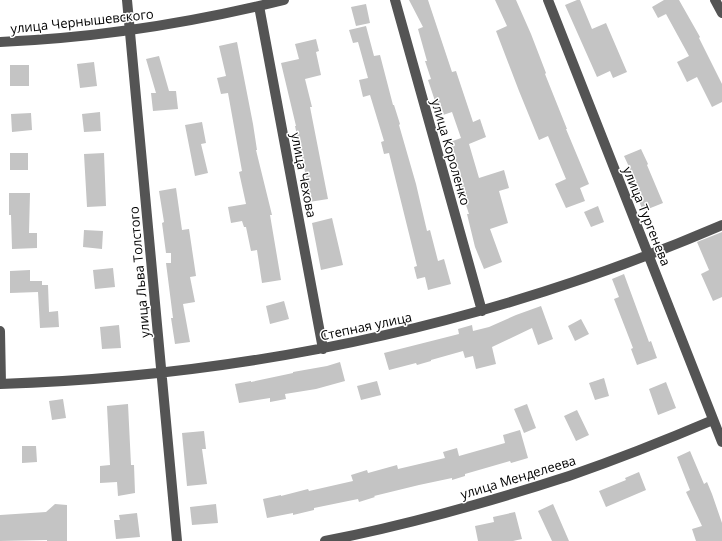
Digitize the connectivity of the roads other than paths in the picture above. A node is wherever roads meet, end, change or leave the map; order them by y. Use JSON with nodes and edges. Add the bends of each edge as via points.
{"nodes":[{"id":1,"x":127,"y":0,"type":"edge"},
{"id":2,"x":284,"y":0,"type":"edge"},
{"id":3,"x":395,"y":0,"type":"edge"},
{"id":4,"x":548,"y":0,"type":"edge"},
{"id":5,"x":715,"y":0,"type":"edge"},
{"id":6,"x":259,"y":6,"type":"junction"},
{"id":7,"x":722,"y":13,"type":"edge"},
{"id":8,"x":130,"y":30,"type":"junction"},
{"id":9,"x":0,"y":42,"type":"edge"},
{"id":10,"x":722,"y":225,"type":"edge"},
{"id":11,"x":649,"y":255,"type":"junction"},
{"id":12,"x":482,"y":310,"type":"junction"},
{"id":13,"x":0,"y":331,"type":"edge"},
{"id":14,"x":323,"y":349,"type":"junction"},
{"id":15,"x":161,"y":373,"type":"junction"},
{"id":16,"x":1,"y":384,"type":"edge"},
{"id":17,"x":713,"y":420,"type":"junction"},
{"id":18,"x":722,"y":442,"type":"edge"},
{"id":19,"x":177,"y":541,"type":"edge"},
{"id":20,"x":325,"y":541,"type":"edge"}],
"edges":[{"from":1,"to":8,"type":"street","name":"улица Льва Толстого"},
{"from":2,"to":6,"type":"street","name":"улица Чернышевского"},
{"from":3,"to":12,"type":"street","name":"улица Короленко"},
{"from":4,"to":11,"type":"street","name":"улица Тургенева"},
{"from":5,"to":7,"type":"street"},
{"from":6,"to":8,"type":"street","name":"улица Чернышевского"},
{"from":6,"to":14,"type":"street","name":"улица Чехова"},
{"from":8,"to":9,"type":"street","name":"улица Чернышевского"},
{"from":8,"to":15,"type":"street","name":"улица Льва Толстого"},
{"from":10,"to":11,"type":"street","name":"Степная улица"},
{"from":11,"to":12,"type":"street","name":"Степная улица","via":[[596,275]]},
{"from":11,"to":17,"type":"street","name":"улица Тургенева"},
{"from":12,"to":14,"type":"street","name":"Степная улица","via":[[430,325]]},
{"from":13,"to":16,"type":"street"},
{"from":14,"to":15,"type":"street","name":"Степная улица"},
{"from":15,"to":16,"type":"street","name":"Степная улица"},
{"from":15,"to":19,"type":"street","name":"улица Льва Толстого"},
{"from":17,"to":18,"type":"street","name":"улица Тургенева"},
{"from":17,"to":20,"type":"street","name":"улица Менделеева","via":[[625,455],[500,498],[429,518]]}]}
